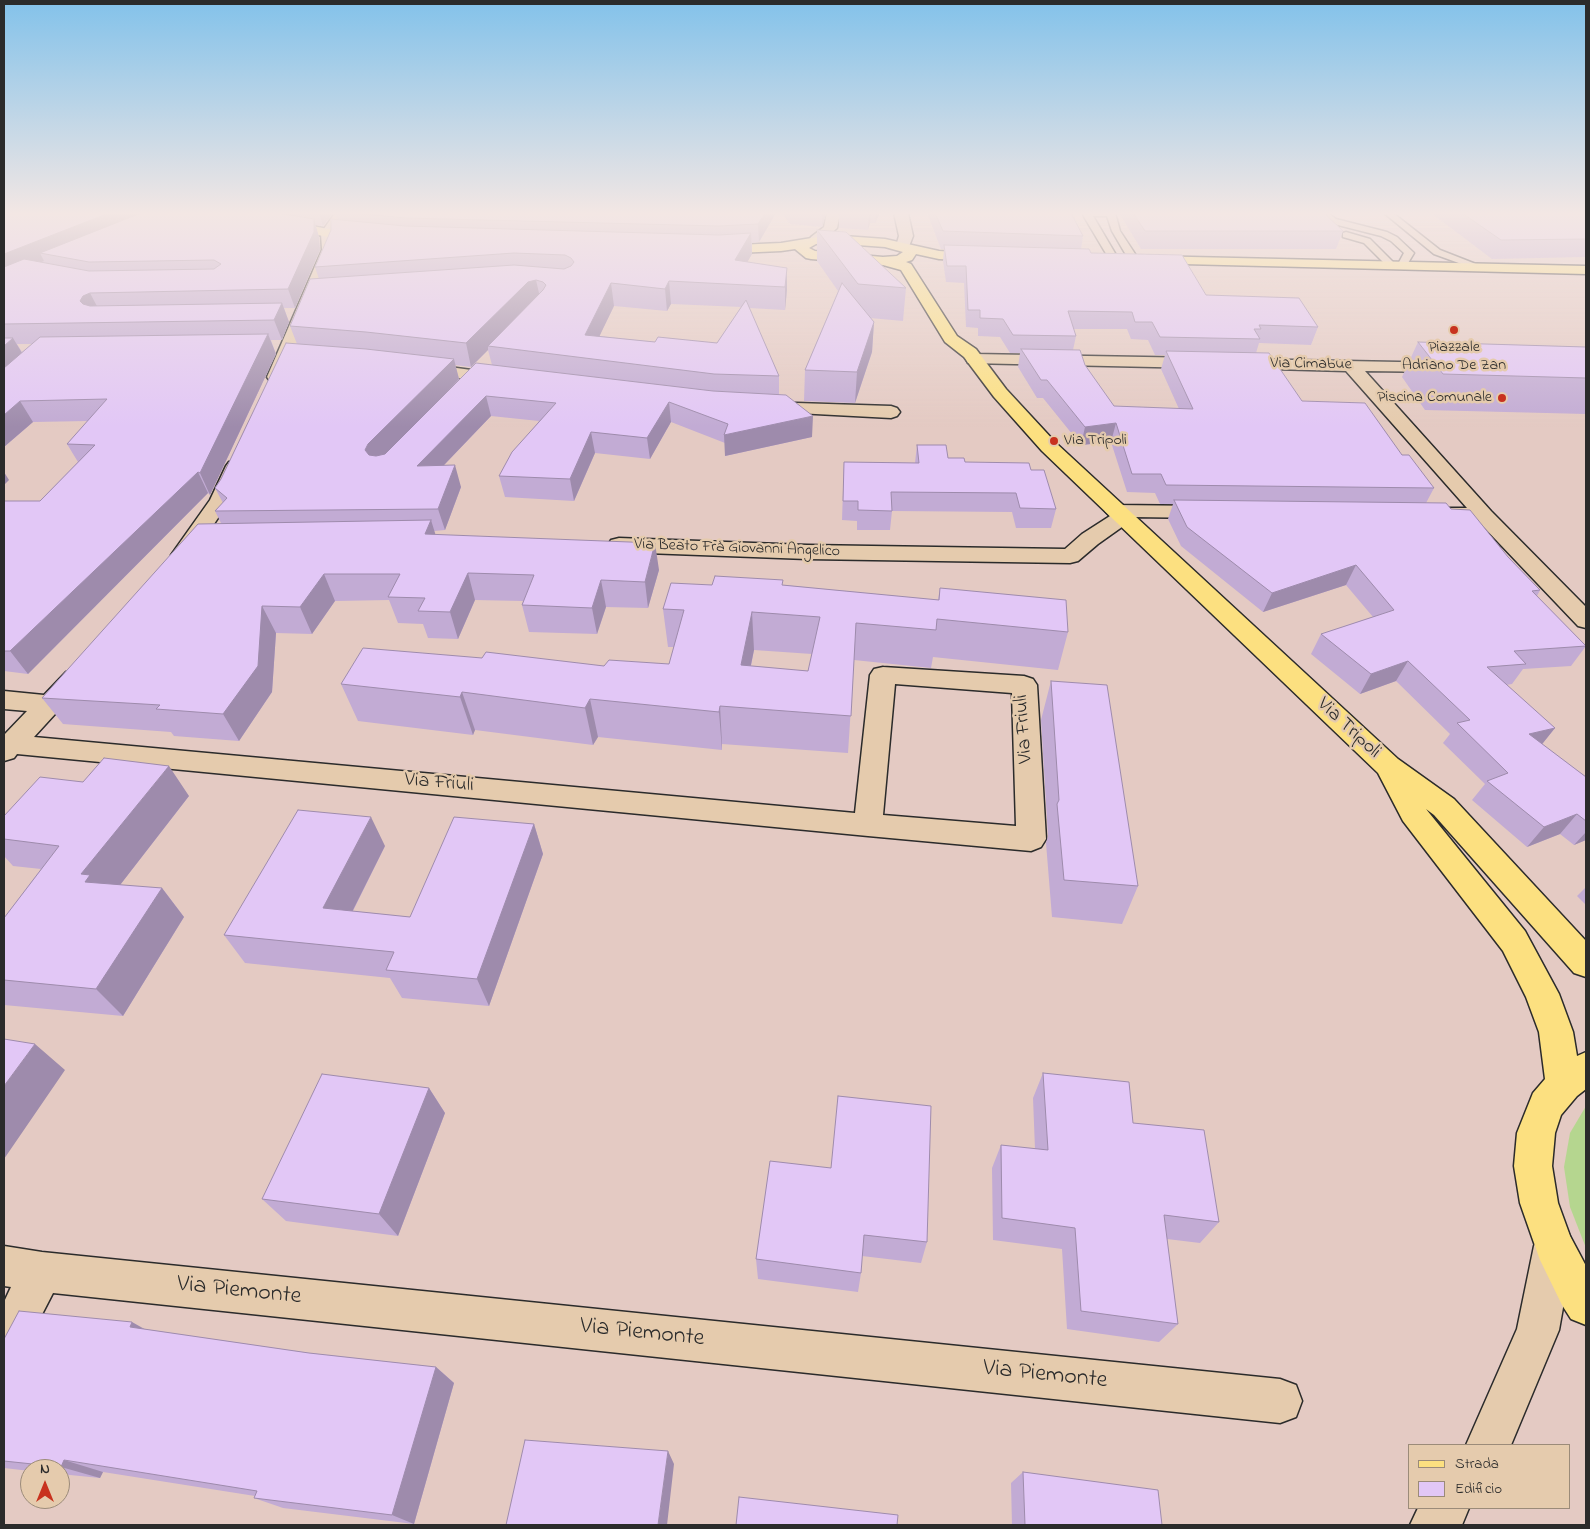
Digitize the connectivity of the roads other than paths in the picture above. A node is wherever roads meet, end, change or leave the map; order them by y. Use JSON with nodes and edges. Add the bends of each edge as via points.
{"nodes":[{"id":1,"x":321,"y":284,"type":"edge"},
{"id":2,"x":917,"y":284,"type":"edge"},
{"id":3,"x":935,"y":284,"type":"edge"},
{"id":4,"x":972,"y":356,"type":"junction"},
{"id":5,"x":489,"y":362,"type":"dead end"},
{"id":6,"x":401,"y":366,"type":"edge"},
{"id":7,"x":1351,"y":366,"type":"junction"},
{"id":8,"x":1460,"y":367,"type":"edge"},
{"id":9,"x":476,"y":376,"type":"junction"},
{"id":10,"x":514,"y":380,"type":"edge"},
{"id":11,"x":463,"y":389,"type":"edge"},
{"id":12,"x":268,"y":395,"type":"edge"},
{"id":13,"x":744,"y":406,"type":"edge"},
{"id":14,"x":891,"y":412,"type":"dead end"},
{"id":15,"x":242,"y":452,"type":"edge"},
{"id":16,"x":1230,"y":512,"type":"edge"},
{"id":17,"x":1118,"y":514,"type":"junction"},
{"id":18,"x":1416,"y":514,"type":"edge"},
{"id":19,"x":1484,"y":515,"type":"junction"},
{"id":20,"x":190,"y":542,"type":"junction"},
{"id":21,"x":219,"y":542,"type":"edge"},
{"id":22,"x":599,"y":544,"type":"edge"},
{"id":23,"x":174,"y":567,"type":"edge"},
{"id":24,"x":1586,"y":621,"type":"edge"},
{"id":25,"x":88,"y":663,"type":"edge"},
{"id":26,"x":4,"y":700,"type":"edge"},
{"id":27,"x":49,"y":704,"type":"junction"},
{"id":28,"x":7,"y":748,"type":"edge"},
{"id":29,"x":1388,"y":766,"type":"junction"},
{"id":30,"x":868,"y":825,"type":"junction"},
{"id":31,"x":1586,"y":963,"type":"edge"},
{"id":32,"x":1575,"y":1076,"type":"edge"},
{"id":33,"x":1554,"y":1246,"type":"junction"},
{"id":34,"x":23,"y":1269,"type":"edge"},
{"id":35,"x":1586,"y":1304,"type":"edge"},
{"id":36,"x":4,"y":1344,"type":"edge"},
{"id":37,"x":1280,"y":1401,"type":"dead end"},
{"id":38,"x":1488,"y":1444,"type":"edge"},
{"id":39,"x":1445,"y":1509,"type":"edge"},
{"id":40,"x":1434,"y":1525,"type":"edge"}],
"edges":[{"from":1,"to":12,"type":"street","via":[[318,295],[292,316],[286,352]]},
{"from":2,"to":4,"type":"main road","via":[[952,339]]},
{"from":3,"to":4,"type":"main road","via":[[967,338]]},
{"from":4,"to":7,"type":"street","name":"Via Cimabue"},
{"from":4,"to":17,"type":"main road","name":"Via Tripoli","via":[[1000,393],[1049,447]]},
{"from":5,"to":9,"type":"street"},
{"from":6,"to":9,"type":"street"},
{"from":7,"to":8,"type":"street","name":"Via Cimabue"},
{"from":7,"to":19,"type":"street"},
{"from":9,"to":10,"type":"street"},
{"from":9,"to":11,"type":"street"},
{"from":13,"to":14,"type":"street"},
{"from":15,"to":20,"type":"street","via":[[220,500]]},
{"from":16,"to":17,"type":"street"},
{"from":17,"to":22,"type":"street","name":"Via Beato Frà Giovanni Angelico","via":[[1070,556],[808,552]]},
{"from":17,"to":29,"type":"main road","name":"Via Tripoli"},
{"from":18,"to":19,"type":"street"},
{"from":19,"to":24,"type":"street"},
{"from":20,"to":21,"type":"street"},
{"from":20,"to":23,"type":"street"},
{"from":25,"to":27,"type":"street"},
{"from":26,"to":27,"type":"street"},
{"from":27,"to":28,"type":"street"},
{"from":28,"to":30,"type":"street","name":"Via Friuli"},
{"from":29,"to":31,"type":"main road","via":[[1444,807]]},
{"from":29,"to":32,"type":"main road","via":[[1413,813],[1514,941],[1542,994]]},
{"from":30,"to":30,"type":"street","name":"Via Friuli","via":[[1031,839],[1024,685],[883,675]]},
{"from":32,"to":33,"type":"main road","via":[[1546,1105],[1536,1133],[1533,1166],[1539,1204]]},
{"from":33,"to":35,"type":"main road"},
{"from":33,"to":38,"type":"street","via":[[1538,1330]]},
{"from":34,"to":36,"type":"street"},
{"from":34,"to":37,"type":"street","name":"Via Piemonte"},
{"from":39,"to":40,"type":"street"}]}
